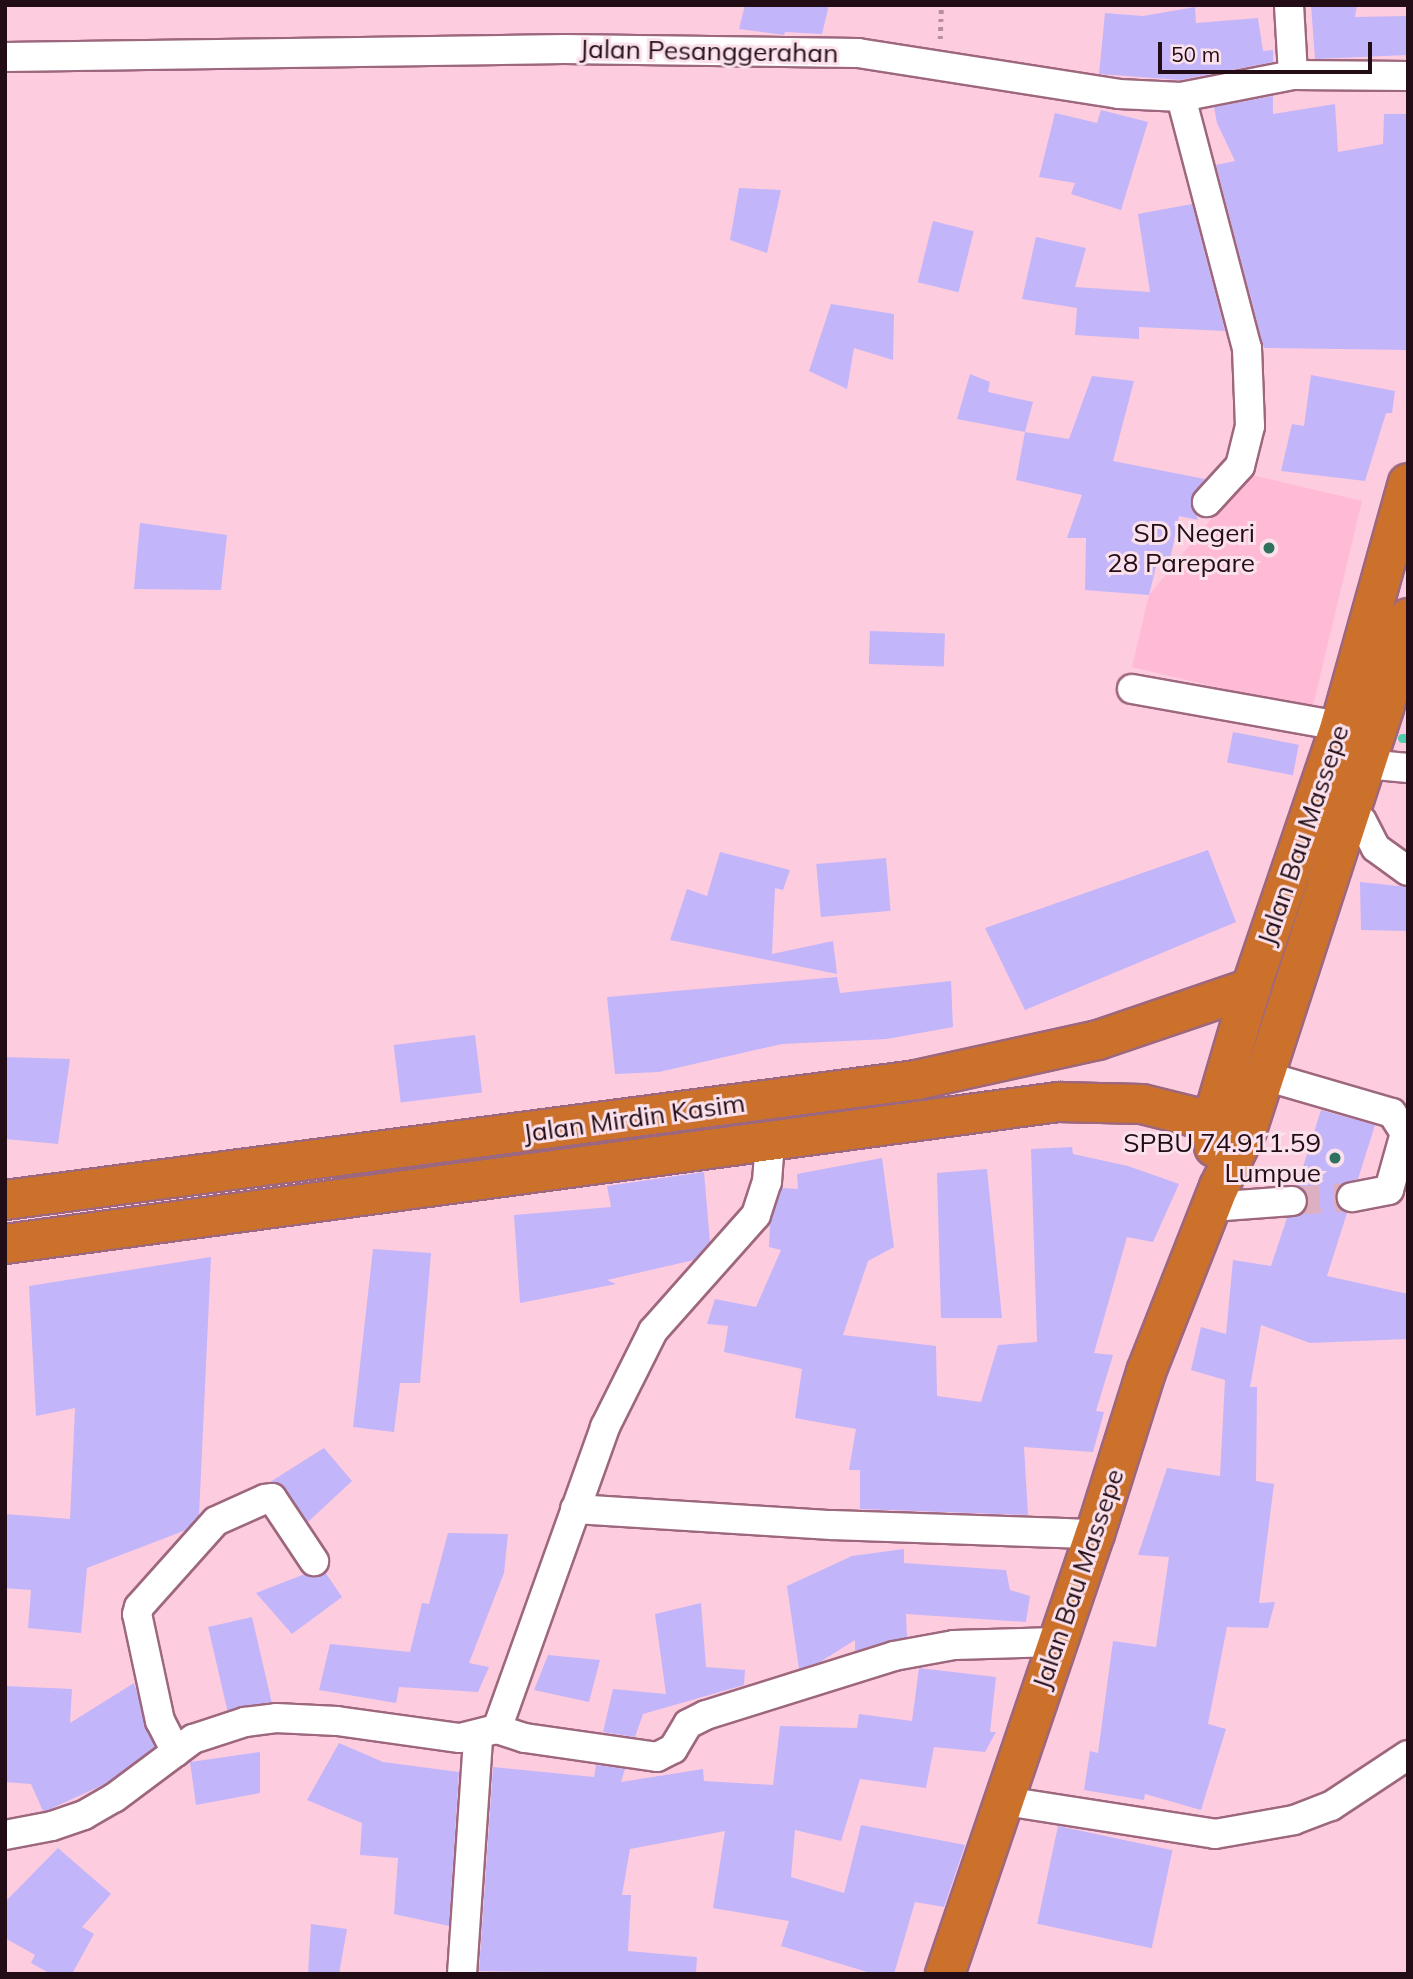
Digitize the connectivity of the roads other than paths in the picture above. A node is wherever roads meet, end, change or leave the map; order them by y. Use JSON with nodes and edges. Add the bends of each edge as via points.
{"nodes":[{"id":1,"x":1289,"y":5,"type":"edge"},
{"id":2,"x":5,"y":57,"type":"edge"},
{"id":3,"x":1293,"y":75,"type":"junction"},
{"id":4,"x":1408,"y":76,"type":"edge"},
{"id":5,"x":1181,"y":97,"type":"junction"},
{"id":6,"x":1408,"y":483,"type":"edge"},
{"id":7,"x":1207,"y":502,"type":"dead end"},
{"id":8,"x":1408,"y":618,"type":"edge"},
{"id":9,"x":1132,"y":689,"type":"dead end"},
{"id":10,"x":1340,"y":726,"type":"junction"},
{"id":11,"x":1365,"y":764,"type":"junction"},
{"id":12,"x":1408,"y":768,"type":"edge"},
{"id":13,"x":1350,"y":813,"type":"junction"},
{"id":14,"x":1408,"y":871,"type":"edge"},
{"id":15,"x":1251,"y":988,"type":"junction"},
{"id":16,"x":1265,"y":1076,"type":"junction"},
{"id":17,"x":1229,"y":1127,"type":"junction"},
{"id":18,"x":770,"y":1141,"type":"junction"},
{"id":19,"x":230,"y":1173,"type":"junction"},
{"id":20,"x":1215,"y":1197,"type":"junction"},
{"id":21,"x":1352,"y":1197,"type":"tunnel mouth"},
{"id":22,"x":5,"y":1200,"type":"edge"},
{"id":23,"x":1292,"y":1201,"type":"tunnel mouth"},
{"id":24,"x":234,"y":1210,"type":"junction"},
{"id":25,"x":5,"y":1244,"type":"edge"},
{"id":26,"x":575,"y":1509,"type":"junction"},
{"id":27,"x":1095,"y":1534,"type":"junction"},
{"id":28,"x":314,"y":1562,"type":"dead end"},
{"id":29,"x":1056,"y":1642,"type":"junction"},
{"id":30,"x":487,"y":1733,"type":"junction"},
{"id":31,"x":176,"y":1752,"type":"junction"},
{"id":32,"x":1408,"y":1755,"type":"edge"},
{"id":33,"x":1005,"y":1801,"type":"junction"},
{"id":34,"x":9,"y":1843,"type":"edge"},
{"id":35,"x":462,"y":1974,"type":"edge"},
{"id":36,"x":945,"y":1974,"type":"edge"}],
"edges":[{"from":1,"to":3,"type":"street"},
{"from":2,"to":5,"type":"street","name":"Jalan Pesanggerahan","via":[[726,49],[858,53],[1119,94]]},
{"from":3,"to":4,"type":"street","name":"Jalan Pesanggerahan"},
{"from":3,"to":5,"type":"street","name":"Jalan Pesanggerahan"},
{"from":5,"to":7,"type":"street","via":[[1247,348],[1250,426],[1240,466]]},
{"from":6,"to":10,"type":"highway","name":"Jalan Bau Massepe"},
{"from":8,"to":11,"type":"highway","name":"Jalan Bau Massepe"},
{"from":9,"to":10,"type":"street"},
{"from":10,"to":15,"type":"highway","name":"Jalan Bau Massepe"},
{"from":11,"to":12,"type":"street"},
{"from":11,"to":13,"type":"highway","name":"Jalan Bau Massepe"},
{"from":13,"to":14,"type":"street","via":[[1362,821],[1376,848]]},
{"from":13,"to":16,"type":"highway","name":"Jalan Bau Massepe"},
{"from":15,"to":17,"type":"highway","name":"Jalan Bau Massepe"},
{"from":15,"to":19,"type":"highway","name":"Jalan Mirdin Kasim","via":[[1098,1040],[916,1080]]},
{"from":16,"to":17,"type":"highway","name":"Jalan Bau Massepe"},
{"from":16,"to":21,"type":"street","via":[[1392,1113],[1405,1133],[1389,1190]]},
{"from":17,"to":18,"type":"highway","name":"Jalan Mirdin Kasim","via":[[1142,1104],[1058,1102]]},
{"from":17,"to":20,"type":"highway","name":"Jalan Bau Massepe"},
{"from":18,"to":24,"type":"highway","name":"Jalan Mirdin Kasim"},
{"from":18,"to":26,"type":"street","via":[[767,1182],[756,1215],[653,1331],[605,1427]]},
{"from":19,"to":22,"type":"highway","name":"Jalan Mirdin Kasim"},
{"from":19,"to":24,"type":"highway"},
{"from":20,"to":23,"type":"street"},
{"from":20,"to":27,"type":"highway","name":"Jalan Bau Massepe","via":[[1146,1372]]},
{"from":24,"to":25,"type":"highway","name":"Jalan Mirdin Kasim"},
{"from":26,"to":27,"type":"street","via":[[832,1525]]},
{"from":26,"to":30,"type":"street"},
{"from":27,"to":29,"type":"highway","name":"Jalan Bau Massepe"},
{"from":28,"to":31,"type":"street","via":[[272,1498],[265,1499],[216,1521],[139,1607],[160,1721]]},
{"from":29,"to":30,"type":"street","via":[[954,1645],[894,1656],[706,1715],[688,1724],[673,1749],[657,1757]]},
{"from":29,"to":33,"type":"highway","name":"Jalan Bau Massepe"},
{"from":30,"to":31,"type":"street","via":[[438,1737],[337,1721],[276,1718],[216,1728]]},
{"from":30,"to":35,"type":"street"},
{"from":31,"to":34,"type":"street","via":[[84,1815]]},
{"from":32,"to":33,"type":"street","via":[[1331,1806],[1294,1820],[1215,1834]]},
{"from":33,"to":36,"type":"highway","name":"Jalan Bau Massepe"}]}
